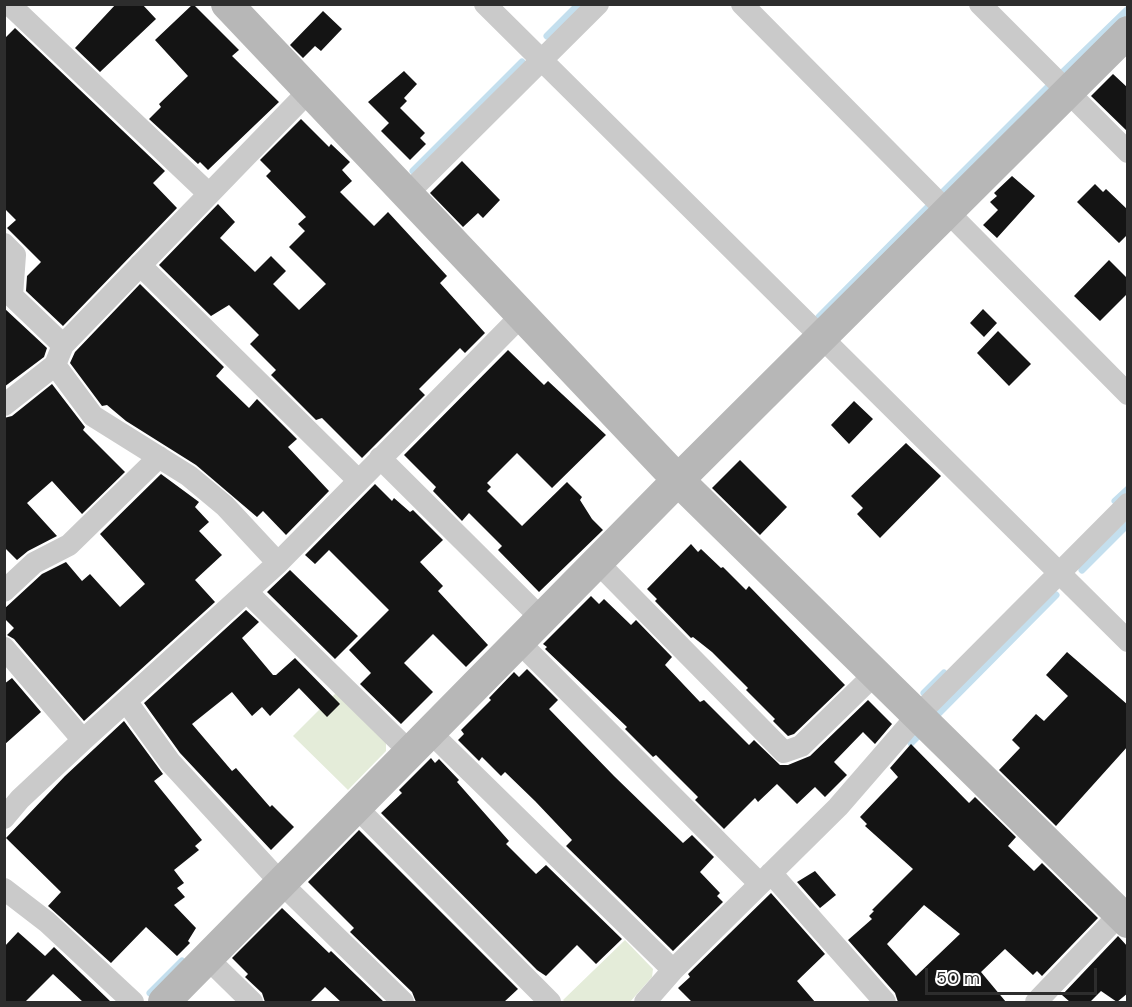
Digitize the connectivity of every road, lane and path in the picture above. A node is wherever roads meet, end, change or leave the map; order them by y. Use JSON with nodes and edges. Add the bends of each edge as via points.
{"nodes":[{"id":1,"x":9,"y":4,"type":"edge"},
{"id":2,"x":227,"y":4,"type":"edge"},
{"id":3,"x":485,"y":4,"type":"edge"},
{"id":4,"x":598,"y":4,"type":"edge"},
{"id":5,"x":742,"y":4,"type":"edge"},
{"id":6,"x":980,"y":4,"type":"edge"},
{"id":7,"x":1128,"y":32,"type":"edge"},
{"id":8,"x":542,"y":62,"type":"junction"},
{"id":9,"x":308,"y":92,"type":"junction"},
{"id":10,"x":1067,"y":92,"type":"junction"},
{"id":11,"x":1128,"y":153,"type":"edge"},
{"id":12,"x":209,"y":194,"type":"junction"},
{"id":13,"x":406,"y":195,"type":"junction"},
{"id":14,"x":947,"y":212,"type":"junction"},
{"id":15,"x":4,"y":244,"type":"edge"},
{"id":16,"x":140,"y":265,"type":"junction"},
{"id":17,"x":522,"y":315,"type":"junction"},
{"id":18,"x":822,"y":336,"type":"junction"},
{"id":19,"x":59,"y":355,"type":"junction"},
{"id":20,"x":1128,"y":394,"type":"edge"},
{"id":21,"x":4,"y":405,"type":"edge"},
{"id":22,"x":159,"y":457,"type":"junction"},
{"id":23,"x":380,"y":458,"type":"junction"},
{"id":24,"x":358,"y":480,"type":"junction"},
{"id":25,"x":678,"y":480,"type":"junction"},
{"id":26,"x":1128,"y":504,"type":"edge"},
{"id":27,"x":597,"y":562,"type":"junction"},
{"id":28,"x":278,"y":563,"type":"junction"},
{"id":29,"x":1059,"y":573,"type":"junction"},
{"id":30,"x":4,"y":591,"type":"edge"},
{"id":31,"x":247,"y":592,"type":"junction"},
{"id":32,"x":542,"y":619,"type":"junction"},
{"id":33,"x":1128,"y":641,"type":"edge"},
{"id":34,"x":519,"y":642,"type":"junction"},
{"id":35,"x":4,"y":648,"type":"edge"},
{"id":36,"x":874,"y":674,"type":"junction"},
{"id":37,"x":126,"y":701,"type":"junction"},
{"id":38,"x":917,"y":716,"type":"junction"},
{"id":39,"x":83,"y":740,"type":"junction"},
{"id":40,"x":421,"y":742,"type":"junction"},
{"id":41,"x":356,"y":807,"type":"junction"},
{"id":42,"x":4,"y":818,"type":"edge"},
{"id":43,"x":766,"y":878,"type":"junction"},
{"id":44,"x":281,"y":883,"type":"junction"},
{"id":45,"x":4,"y":889,"type":"edge"},
{"id":46,"x":1124,"y":918,"type":"edge"},
{"id":47,"x":207,"y":958,"type":"junction"},
{"id":48,"x":673,"y":970,"type":"junction"},
{"id":49,"x":658,"y":998,"type":"edge"},
{"id":50,"x":133,"y":1002,"type":"edge"},
{"id":51,"x":164,"y":1002,"type":"edge"},
{"id":52,"x":252,"y":1002,"type":"edge"},
{"id":53,"x":402,"y":1002,"type":"edge"},
{"id":54,"x":550,"y":1002,"type":"edge"},
{"id":55,"x":885,"y":1002,"type":"edge"},
{"id":56,"x":1036,"y":1002,"type":"edge"}],
"edges":[{"from":1,"to":12,"type":"street"},
{"from":2,"to":9,"type":"street"},
{"from":3,"to":8,"type":"street"},
{"from":4,"to":8,"type":"street"},
{"from":5,"to":14,"type":"street"},
{"from":6,"to":10,"type":"street"},
{"from":7,"to":10,"type":"street"},
{"from":8,"to":13,"type":"street"},
{"from":8,"to":18,"type":"street"},
{"from":9,"to":12,"type":"street"},
{"from":9,"to":13,"type":"street"},
{"from":10,"to":11,"type":"street"},
{"from":10,"to":14,"type":"street"},
{"from":12,"to":16,"type":"street"},
{"from":13,"to":17,"type":"street"},
{"from":14,"to":18,"type":"street"},
{"from":14,"to":20,"type":"street"},
{"from":15,"to":19,"type":"street","via":[[15,255],[12,296]]},
{"from":16,"to":19,"type":"street"},
{"from":16,"to":24,"type":"street"},
{"from":17,"to":23,"type":"street"},
{"from":17,"to":25,"type":"street"},
{"from":18,"to":25,"type":"street"},
{"from":18,"to":29,"type":"street"},
{"from":19,"to":21,"type":"street"},
{"from":19,"to":22,"type":"street","via":[[93,416]]},
{"from":22,"to":28,"type":"street","via":[[225,506]]},
{"from":22,"to":30,"type":"street","via":[[69,545],[34,563]]},
{"from":23,"to":24,"type":"street"},
{"from":23,"to":32,"type":"street"},
{"from":24,"to":28,"type":"street"},
{"from":25,"to":27,"type":"street"},
{"from":25,"to":36,"type":"street"},
{"from":26,"to":29,"type":"street"},
{"from":27,"to":32,"type":"street"},
{"from":27,"to":36,"type":"street","via":[[784,752],[801,746]]},
{"from":28,"to":31,"type":"street"},
{"from":29,"to":33,"type":"street"},
{"from":29,"to":38,"type":"street"},
{"from":31,"to":37,"type":"street"},
{"from":31,"to":40,"type":"street"},
{"from":32,"to":34,"type":"street"},
{"from":34,"to":40,"type":"street"},
{"from":34,"to":43,"type":"street"},
{"from":35,"to":39,"type":"street"},
{"from":36,"to":38,"type":"street"},
{"from":37,"to":39,"type":"street"},
{"from":37,"to":44,"type":"street","via":[[170,762]]},
{"from":38,"to":43,"type":"street","via":[[838,807]]},
{"from":38,"to":46,"type":"street"},
{"from":39,"to":42,"type":"street"},
{"from":40,"to":41,"type":"street"},
{"from":40,"to":48,"type":"street"},
{"from":41,"to":44,"type":"street"},
{"from":41,"to":54,"type":"street"},
{"from":43,"to":48,"type":"street"},
{"from":43,"to":55,"type":"street"},
{"from":44,"to":47,"type":"street"},
{"from":44,"to":53,"type":"street"},
{"from":45,"to":50,"type":"street","via":[[47,922]]},
{"from":46,"to":56,"type":"street"},
{"from":47,"to":51,"type":"street"},
{"from":47,"to":52,"type":"street"},
{"from":48,"to":49,"type":"street"}]}
